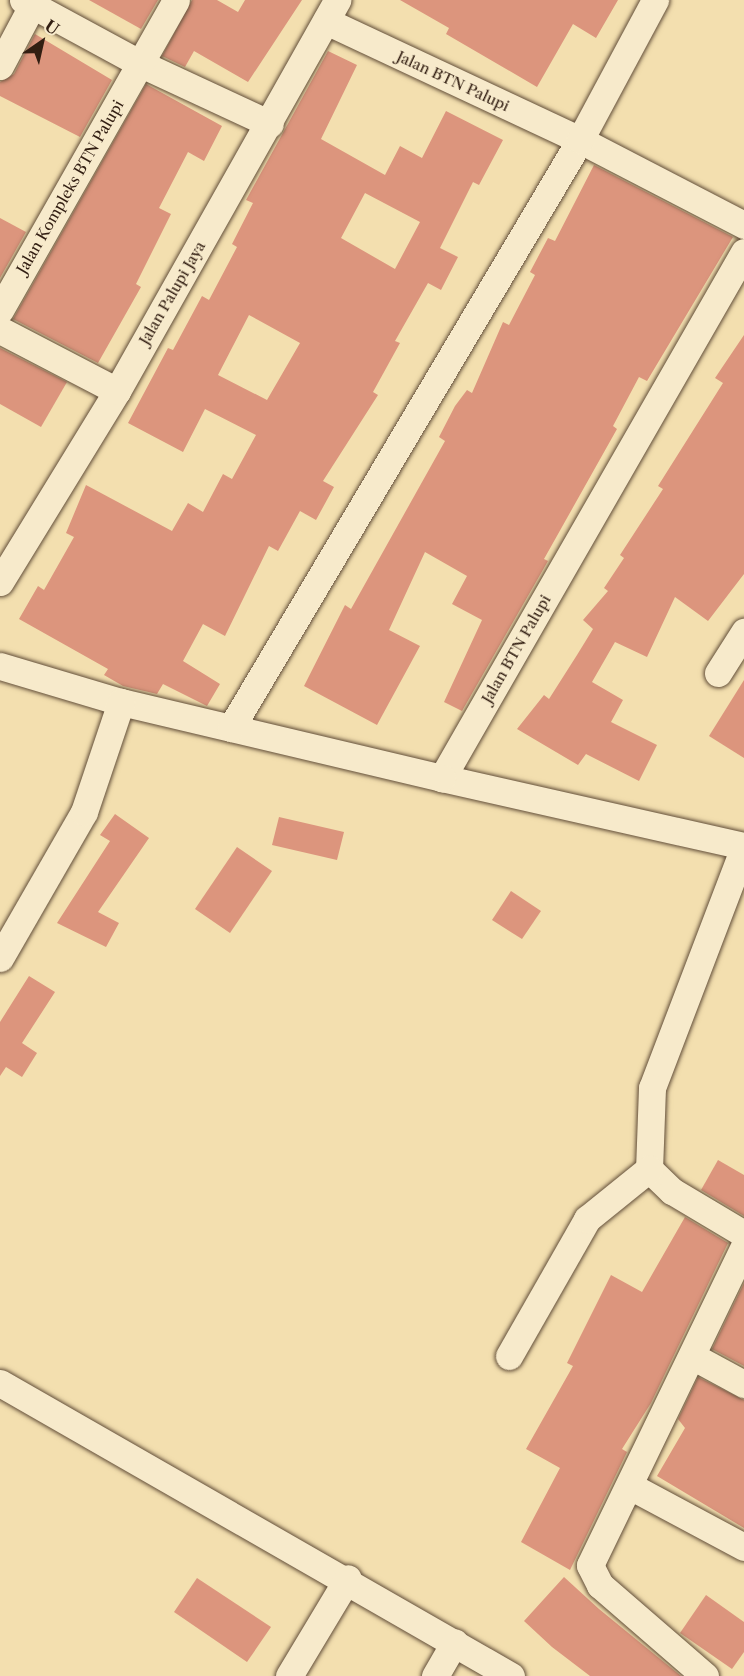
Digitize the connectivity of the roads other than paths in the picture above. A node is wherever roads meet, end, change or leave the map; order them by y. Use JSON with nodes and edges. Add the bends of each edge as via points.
{"nodes":[{"id":1,"x":176,"y":0,"type":"edge"},
{"id":2,"x":655,"y":0,"type":"edge"},
{"id":3,"x":30,"y":2,"type":"edge"},
{"id":4,"x":332,"y":11,"type":"edge"},
{"id":5,"x":141,"y":64,"type":"junction"},
{"id":6,"x":0,"y":66,"type":"edge"},
{"id":7,"x":270,"y":124,"type":"junction"},
{"id":8,"x":580,"y":140,"type":"junction"},
{"id":9,"x":744,"y":225,"type":"edge"},
{"id":10,"x":744,"y":252,"type":"edge"},
{"id":11,"x":0,"y":310,"type":"edge"},
{"id":12,"x":0,"y":330,"type":"edge"},
{"id":13,"x":117,"y":391,"type":"junction"},
{"id":14,"x":0,"y":582,"type":"edge"},
{"id":15,"x":742,"y":640,"type":"edge"},
{"id":16,"x":0,"y":666,"type":"edge"},
{"id":17,"x":718,"y":673,"type":"dead end"},
{"id":18,"x":121,"y":702,"type":"junction"},
{"id":19,"x":231,"y":728,"type":"junction"},
{"id":20,"x":442,"y":778,"type":"junction"},
{"id":21,"x":744,"y":847,"type":"edge"},
{"id":22,"x":0,"y":958,"type":"edge"},
{"id":23,"x":649,"y":1169,"type":"junction"},
{"id":24,"x":744,"y":1234,"type":"edge"},
{"id":25,"x":744,"y":1246,"type":"edge"},
{"id":26,"x":509,"y":1356,"type":"dead end"},
{"id":27,"x":694,"y":1357,"type":"junction"},
{"id":28,"x":0,"y":1383,"type":"edge"},
{"id":29,"x":744,"y":1384,"type":"edge"},
{"id":30,"x":630,"y":1486,"type":"junction"},
{"id":31,"x":744,"y":1547,"type":"edge"},
{"id":32,"x":348,"y":1578,"type":"junction"},
{"id":33,"x":455,"y":1642,"type":"junction"},
{"id":34,"x":289,"y":1676,"type":"edge"},
{"id":35,"x":435,"y":1676,"type":"edge"},
{"id":36,"x":511,"y":1676,"type":"edge"},
{"id":37,"x":705,"y":1676,"type":"edge"}],
"edges":[{"from":1,"to":5,"type":"street","name":"Jalan Kompleks BTN Palupi"},
{"from":2,"to":8,"type":"street"},
{"from":3,"to":5,"type":"street"},
{"from":3,"to":6,"type":"street"},
{"from":4,"to":7,"type":"street","name":"Jalan Palupi Jaya"},
{"from":4,"to":8,"type":"street","name":"Jalan BTN Palupi"},
{"from":5,"to":7,"type":"street"},
{"from":5,"to":11,"type":"street","name":"Jalan Kompleks BTN Palupi"},
{"from":7,"to":13,"type":"street","name":"Jalan Palupi Jaya"},
{"from":8,"to":9,"type":"street","name":"Jalan BTN Palupi"},
{"from":8,"to":19,"type":"street"},
{"from":10,"to":20,"type":"street","name":"Jalan BTN Palupi"},
{"from":12,"to":13,"type":"street"},
{"from":13,"to":14,"type":"street","name":"Jalan Palupi Jaya"},
{"from":15,"to":17,"type":"street"},
{"from":16,"to":18,"type":"street"},
{"from":18,"to":19,"type":"street"},
{"from":18,"to":22,"type":"street","via":[[84,812]]},
{"from":19,"to":20,"type":"street"},
{"from":20,"to":21,"type":"street"},
{"from":21,"to":23,"type":"street","via":[[667,1036],[652,1088]]},
{"from":23,"to":24,"type":"street","via":[[672,1191]]},
{"from":23,"to":26,"type":"street","via":[[587,1219]]},
{"from":25,"to":27,"type":"street"},
{"from":27,"to":29,"type":"street"},
{"from":27,"to":30,"type":"street"},
{"from":28,"to":32,"type":"street"},
{"from":30,"to":31,"type":"street"},
{"from":30,"to":37,"type":"street","via":[[590,1564],[592,1574]]},
{"from":32,"to":33,"type":"street"},
{"from":32,"to":34,"type":"street"},
{"from":33,"to":35,"type":"street"},
{"from":33,"to":36,"type":"street"}]}
